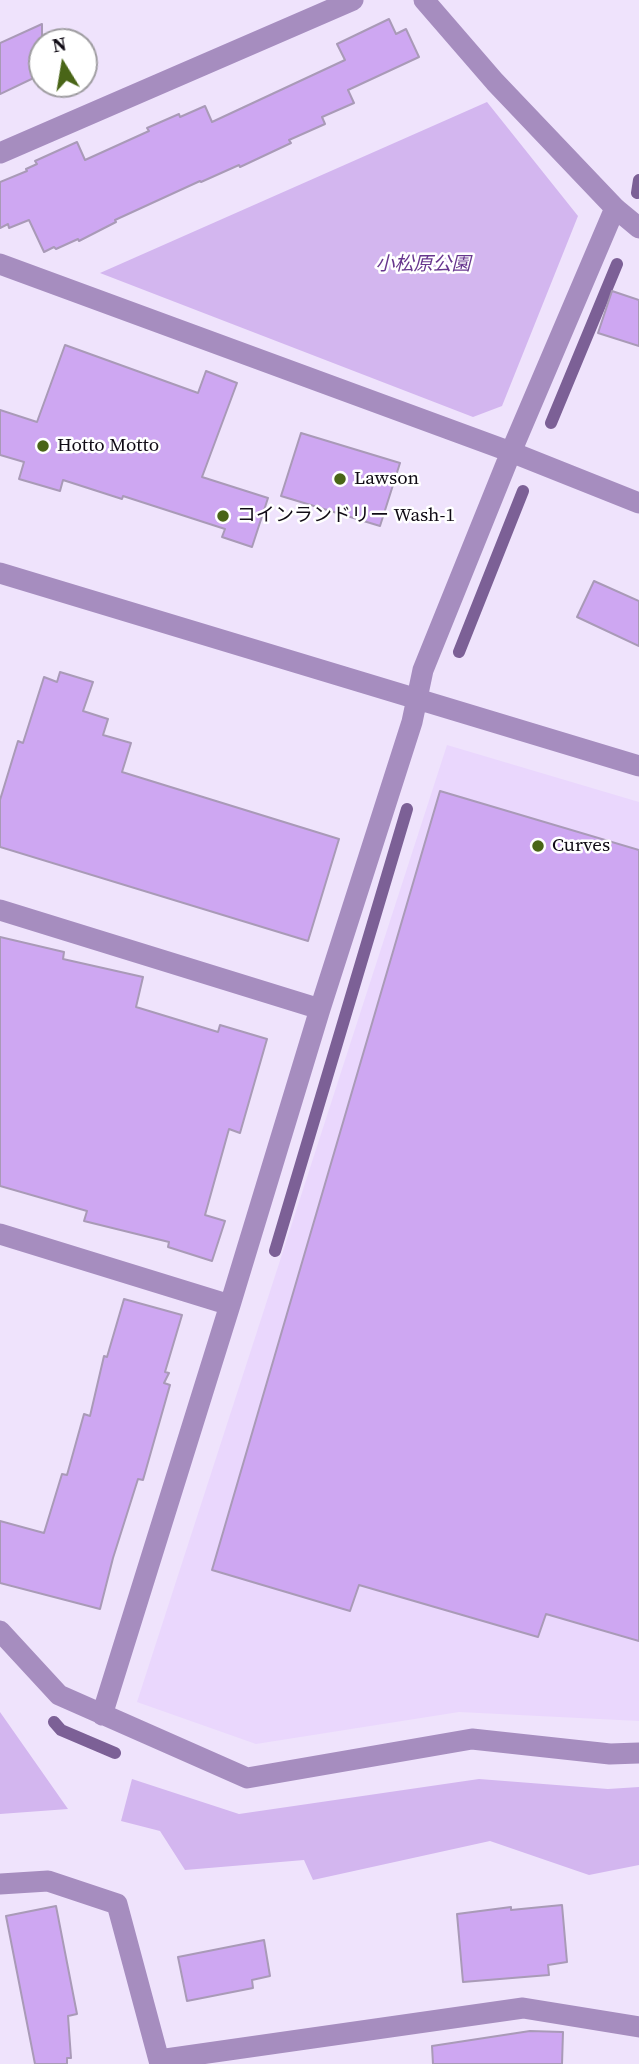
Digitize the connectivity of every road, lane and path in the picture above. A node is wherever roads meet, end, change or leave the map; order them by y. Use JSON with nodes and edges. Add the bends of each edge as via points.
{"nodes":[{"id":1,"x":353,"y":0,"type":"edge"},
{"id":2,"x":424,"y":0,"type":"edge"},
{"id":3,"x":0,"y":153,"type":"edge"},
{"id":4,"x":615,"y":208,"type":"junction"},
{"id":5,"x":639,"y":228,"type":"edge"},
{"id":6,"x":0,"y":264,"type":"edge"},
{"id":7,"x":512,"y":452,"type":"junction"},
{"id":8,"x":639,"y":503,"type":"edge"},
{"id":9,"x":0,"y":573,"type":"edge"},
{"id":10,"x":418,"y":700,"type":"junction"},
{"id":11,"x":639,"y":766,"type":"edge"},
{"id":12,"x":0,"y":910,"type":"edge"},
{"id":13,"x":320,"y":1009,"type":"junction"},
{"id":14,"x":0,"y":1234,"type":"edge"},
{"id":15,"x":230,"y":1305,"type":"junction"},
{"id":16,"x":0,"y":1631,"type":"edge"},
{"id":17,"x":102,"y":1715,"type":"junction"},
{"id":18,"x":639,"y":1753,"type":"edge"},
{"id":19,"x":0,"y":1884,"type":"edge"},
{"id":20,"x":639,"y":2027,"type":"edge"},
{"id":21,"x":160,"y":2062,"type":"edge"}],
"edges":[{"from":1,"to":3,"type":"street"},
{"from":2,"to":4,"type":"street"},
{"from":4,"to":5,"type":"street"},
{"from":4,"to":7,"type":"street"},
{"from":6,"to":7,"type":"street"},
{"from":7,"to":8,"type":"street"},
{"from":7,"to":10,"type":"street","via":[[423,670]]},
{"from":9,"to":10,"type":"street"},
{"from":10,"to":11,"type":"street"},
{"from":10,"to":13,"type":"street"},
{"from":12,"to":13,"type":"street"},
{"from":13,"to":15,"type":"street"},
{"from":14,"to":15,"type":"street"},
{"from":15,"to":17,"type":"street"},
{"from":16,"to":17,"type":"street","via":[[59,1695]]},
{"from":17,"to":18,"type":"street","via":[[247,1778],[472,1740]]},
{"from":19,"to":21,"type":"street","via":[[48,1881],[117,1904]]},
{"from":20,"to":21,"type":"street","via":[[523,2008]]}]}
